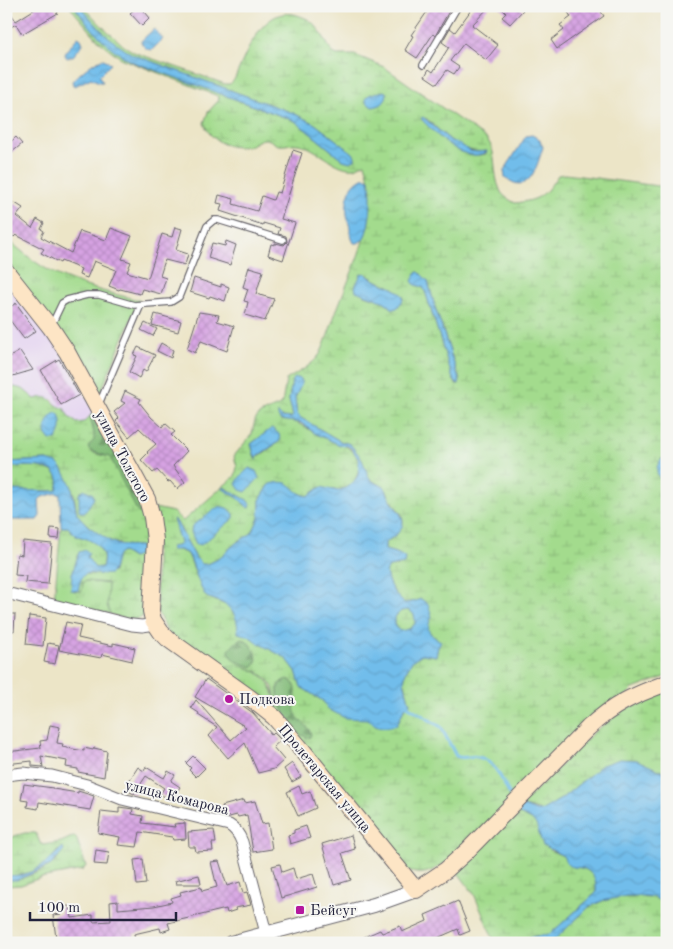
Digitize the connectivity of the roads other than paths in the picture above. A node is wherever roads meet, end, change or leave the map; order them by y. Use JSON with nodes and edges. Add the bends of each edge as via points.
{"nodes":[{"id":1,"x":458,"y":6,"type":"edge"},
{"id":2,"x":423,"y":66,"type":"dead end"},
{"id":3,"x":284,"y":240,"type":"dead end"},
{"id":4,"x":6,"y":270,"type":"edge"},
{"id":5,"x":141,"y":305,"type":"junction"},
{"id":6,"x":50,"y":328,"type":"junction"},
{"id":7,"x":97,"y":408,"type":"junction"},
{"id":8,"x":6,"y":593,"type":"edge"},
{"id":9,"x":156,"y":624,"type":"junction"},
{"id":10,"x":667,"y":683,"type":"edge"},
{"id":11,"x":6,"y":775,"type":"edge"},
{"id":12,"x":416,"y":890,"type":"junction"},
{"id":13,"x":266,"y":933,"type":"junction"},
{"id":14,"x":231,"y":943,"type":"edge"}],
"edges":[{"from":1,"to":2,"type":"lane"},
{"from":3,"to":5,"type":"lane","via":[[214,220],[207,226],[179,297],[173,301]]},
{"from":4,"to":6,"type":"main road","name":"улица Толстого"},
{"from":5,"to":6,"type":"lane","via":[[93,295],[67,300],[62,303]]},
{"from":5,"to":7,"type":"lane"},
{"from":6,"to":7,"type":"main road","name":"улица Толстого","via":[[67,352]]},
{"from":7,"to":9,"type":"main road","name":"улица Толстого","via":[[150,507],[155,540],[151,607]]},
{"from":8,"to":9,"type":"street","via":[[132,625]]},
{"from":9,"to":12,"type":"main road","name":"Пролетарская улица","via":[[168,639],[274,717]]},
{"from":10,"to":12,"type":"main road","via":[[638,694],[606,712],[446,870]]},
{"from":11,"to":13,"type":"street","name":"улица Комарова","via":[[38,774],[70,780],[122,799],[234,828],[242,842]]},
{"from":12,"to":13,"type":"street","via":[[374,905]]},
{"from":13,"to":14,"type":"street"}]}
